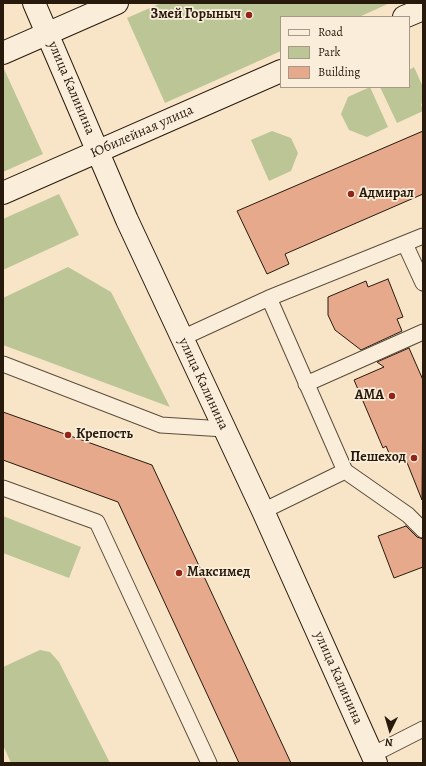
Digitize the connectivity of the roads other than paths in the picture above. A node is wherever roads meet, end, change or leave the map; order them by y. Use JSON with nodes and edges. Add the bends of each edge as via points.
{"nodes":[{"id":1,"x":34,"y":3,"type":"edge"},
{"id":2,"x":117,"y":3,"type":"edge"},
{"id":3,"x":423,"y":9,"type":"edge"},
{"id":4,"x":406,"y":16,"type":"edge"},
{"id":5,"x":47,"y":34,"type":"junction"},
{"id":6,"x":3,"y":53,"type":"edge"},
{"id":7,"x":280,"y":71,"type":"edge"},
{"id":8,"x":98,"y":151,"type":"junction"},
{"id":9,"x":3,"y":193,"type":"edge"},
{"id":10,"x":423,"y":236,"type":"edge"},
{"id":11,"x":406,"y":244,"type":"junction"},
{"id":12,"x":423,"y":283,"type":"edge"},
{"id":13,"x":269,"y":298,"type":"junction"},
{"id":14,"x":423,"y":332,"type":"edge"},
{"id":15,"x":182,"y":338,"type":"junction"},
{"id":16,"x":3,"y":364,"type":"edge"},
{"id":17,"x":306,"y":384,"type":"junction"},
{"id":18,"x":224,"y":429,"type":"junction"},
{"id":19,"x":345,"y":472,"type":"junction"},
{"id":20,"x":3,"y":488,"type":"edge"},
{"id":21,"x":262,"y":511,"type":"junction"},
{"id":22,"x":423,"y":530,"type":"edge"},
{"id":23,"x":423,"y":729,"type":"edge"},
{"id":24,"x":374,"y":759,"type":"edge"},
{"id":25,"x":209,"y":763,"type":"edge"}],
"edges":[{"from":1,"to":5,"type":"main road","name":"улица Калинина"},
{"from":2,"to":5,"type":"main road"},
{"from":3,"to":4,"type":"main road"},
{"from":5,"to":6,"type":"main road"},
{"from":5,"to":8,"type":"main road","name":"улица Калинина"},
{"from":7,"to":8,"type":"main road","name":"Юбилейная улица"},
{"from":8,"to":9,"type":"main road","name":"Юбилейная улица"},
{"from":8,"to":15,"type":"main road","name":"улица Калинина"},
{"from":10,"to":11,"type":"lane"},
{"from":11,"to":12,"type":"lane"},
{"from":11,"to":13,"type":"lane"},
{"from":13,"to":15,"type":"lane"},
{"from":13,"to":17,"type":"lane"},
{"from":14,"to":17,"type":"lane"},
{"from":15,"to":18,"type":"main road","name":"улица Калинина"},
{"from":16,"to":18,"type":"lane","via":[[161,424]]},
{"from":17,"to":19,"type":"lane"},
{"from":18,"to":21,"type":"main road","name":"улица Калинина"},
{"from":19,"to":21,"type":"lane"},
{"from":19,"to":22,"type":"lane","via":[[408,515]]},
{"from":20,"to":25,"type":"lane","via":[[97,522]]},
{"from":21,"to":24,"type":"main road","name":"улица Калинина"},
{"from":23,"to":24,"type":"lane"}]}
